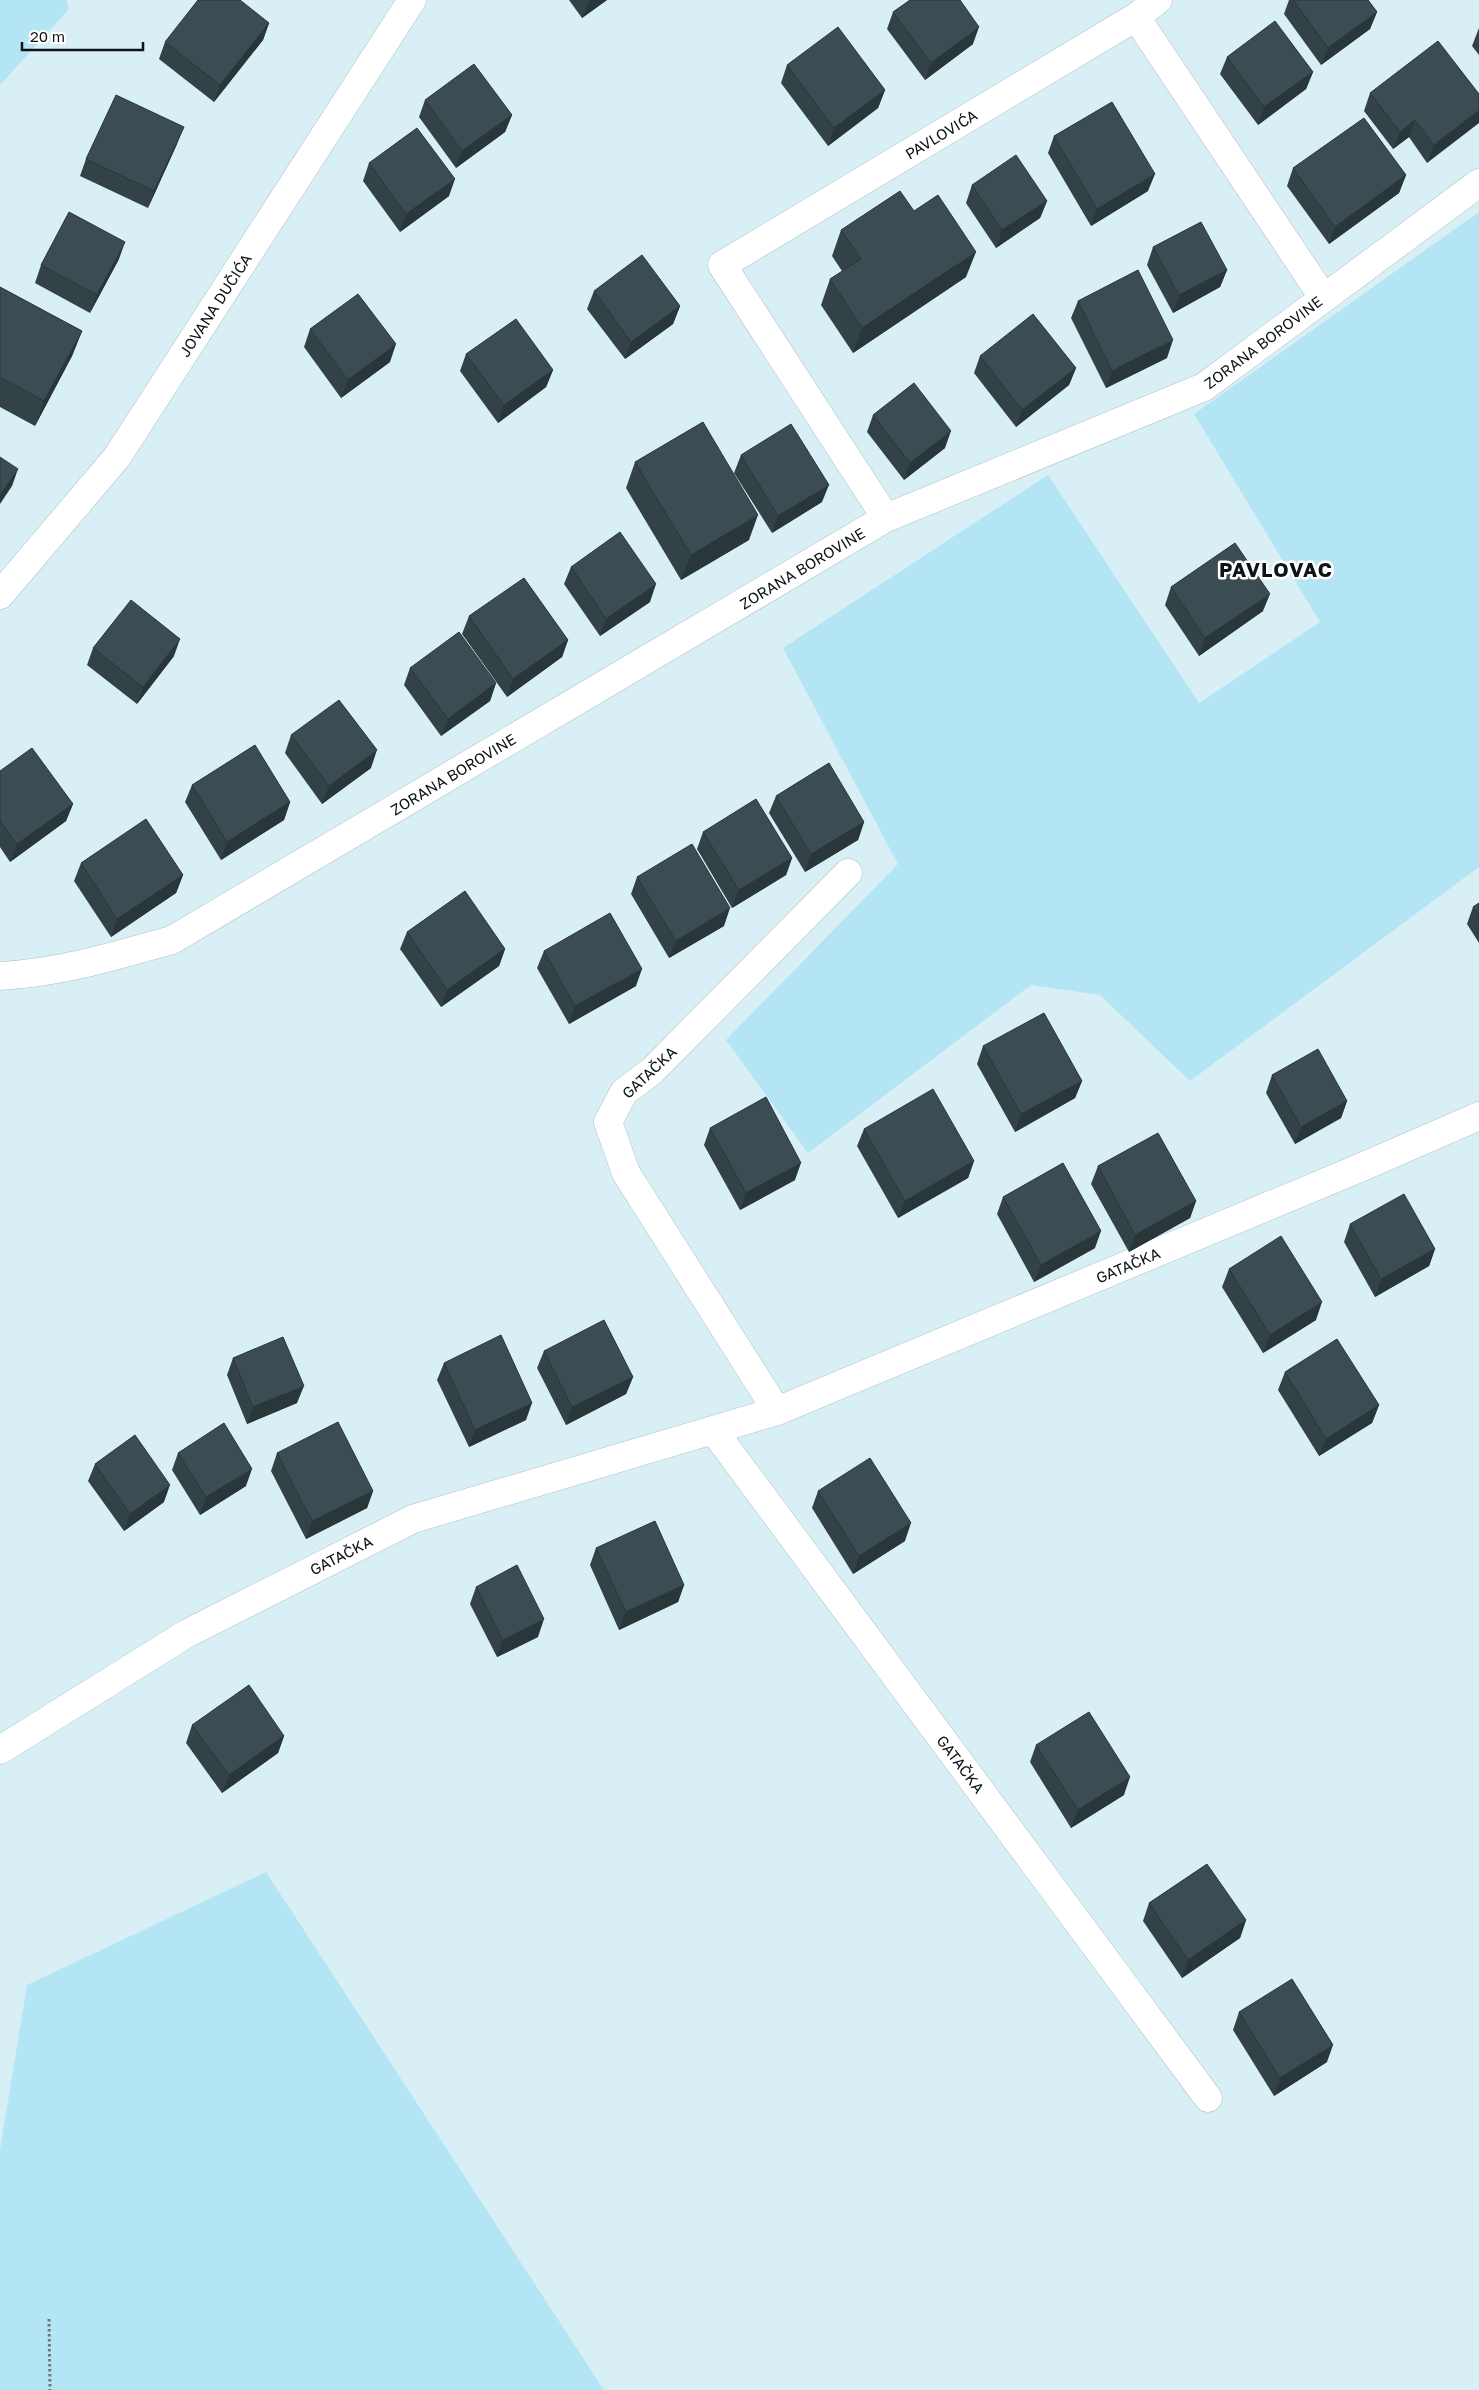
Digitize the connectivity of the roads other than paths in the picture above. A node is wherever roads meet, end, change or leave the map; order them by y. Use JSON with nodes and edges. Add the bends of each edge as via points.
{"nodes":[{"id":1,"x":412,"y":0,"type":"edge"},
{"id":2,"x":1158,"y":0,"type":"edge"},
{"id":3,"x":1136,"y":17,"type":"junction"},
{"id":4,"x":1479,"y":183,"type":"edge"},
{"id":5,"x":1323,"y":296,"type":"junction"},
{"id":6,"x":886,"y":518,"type":"junction"},
{"id":7,"x":0,"y":595,"type":"edge"},
{"id":8,"x":848,"y":873,"type":"dead end"},
{"id":9,"x":0,"y":976,"type":"edge"},
{"id":10,"x":1479,"y":1116,"type":"edge"},
{"id":11,"x":777,"y":1411,"type":"junction"},
{"id":12,"x":714,"y":1431,"type":"junction"},
{"id":13,"x":0,"y":1750,"type":"edge"},
{"id":14,"x":1208,"y":2098,"type":"dead end"}],
"edges":[{"from":1,"to":7,"type":"street","name":"JOVANA DUČIĆA","via":[[117,457]]},
{"from":2,"to":3,"type":"street","name":"PAVLOVIĆA"},
{"from":3,"to":5,"type":"street"},
{"from":3,"to":6,"type":"street","name":"PAVLOVIĆA","via":[[722,265]]},
{"from":4,"to":5,"type":"street","name":"ZORANA BOROVINE"},
{"from":5,"to":6,"type":"street","name":"ZORANA BOROVINE","via":[[1204,386]]},
{"from":6,"to":9,"type":"street","name":"ZORANA BOROVINE","via":[[172,940],[88,963],[24,975]]},
{"from":8,"to":11,"type":"street","name":"GATAČKA","via":[[652,1071],[624,1092],[608,1122],[626,1173]]},
{"from":10,"to":11,"type":"street","name":"GATAČKA"},
{"from":11,"to":12,"type":"street","name":"GATAČKA"},
{"from":12,"to":13,"type":"street","name":"GATAČKA","via":[[413,1519],[186,1634]]},
{"from":12,"to":14,"type":"street","name":"GATAČKA"}]}
